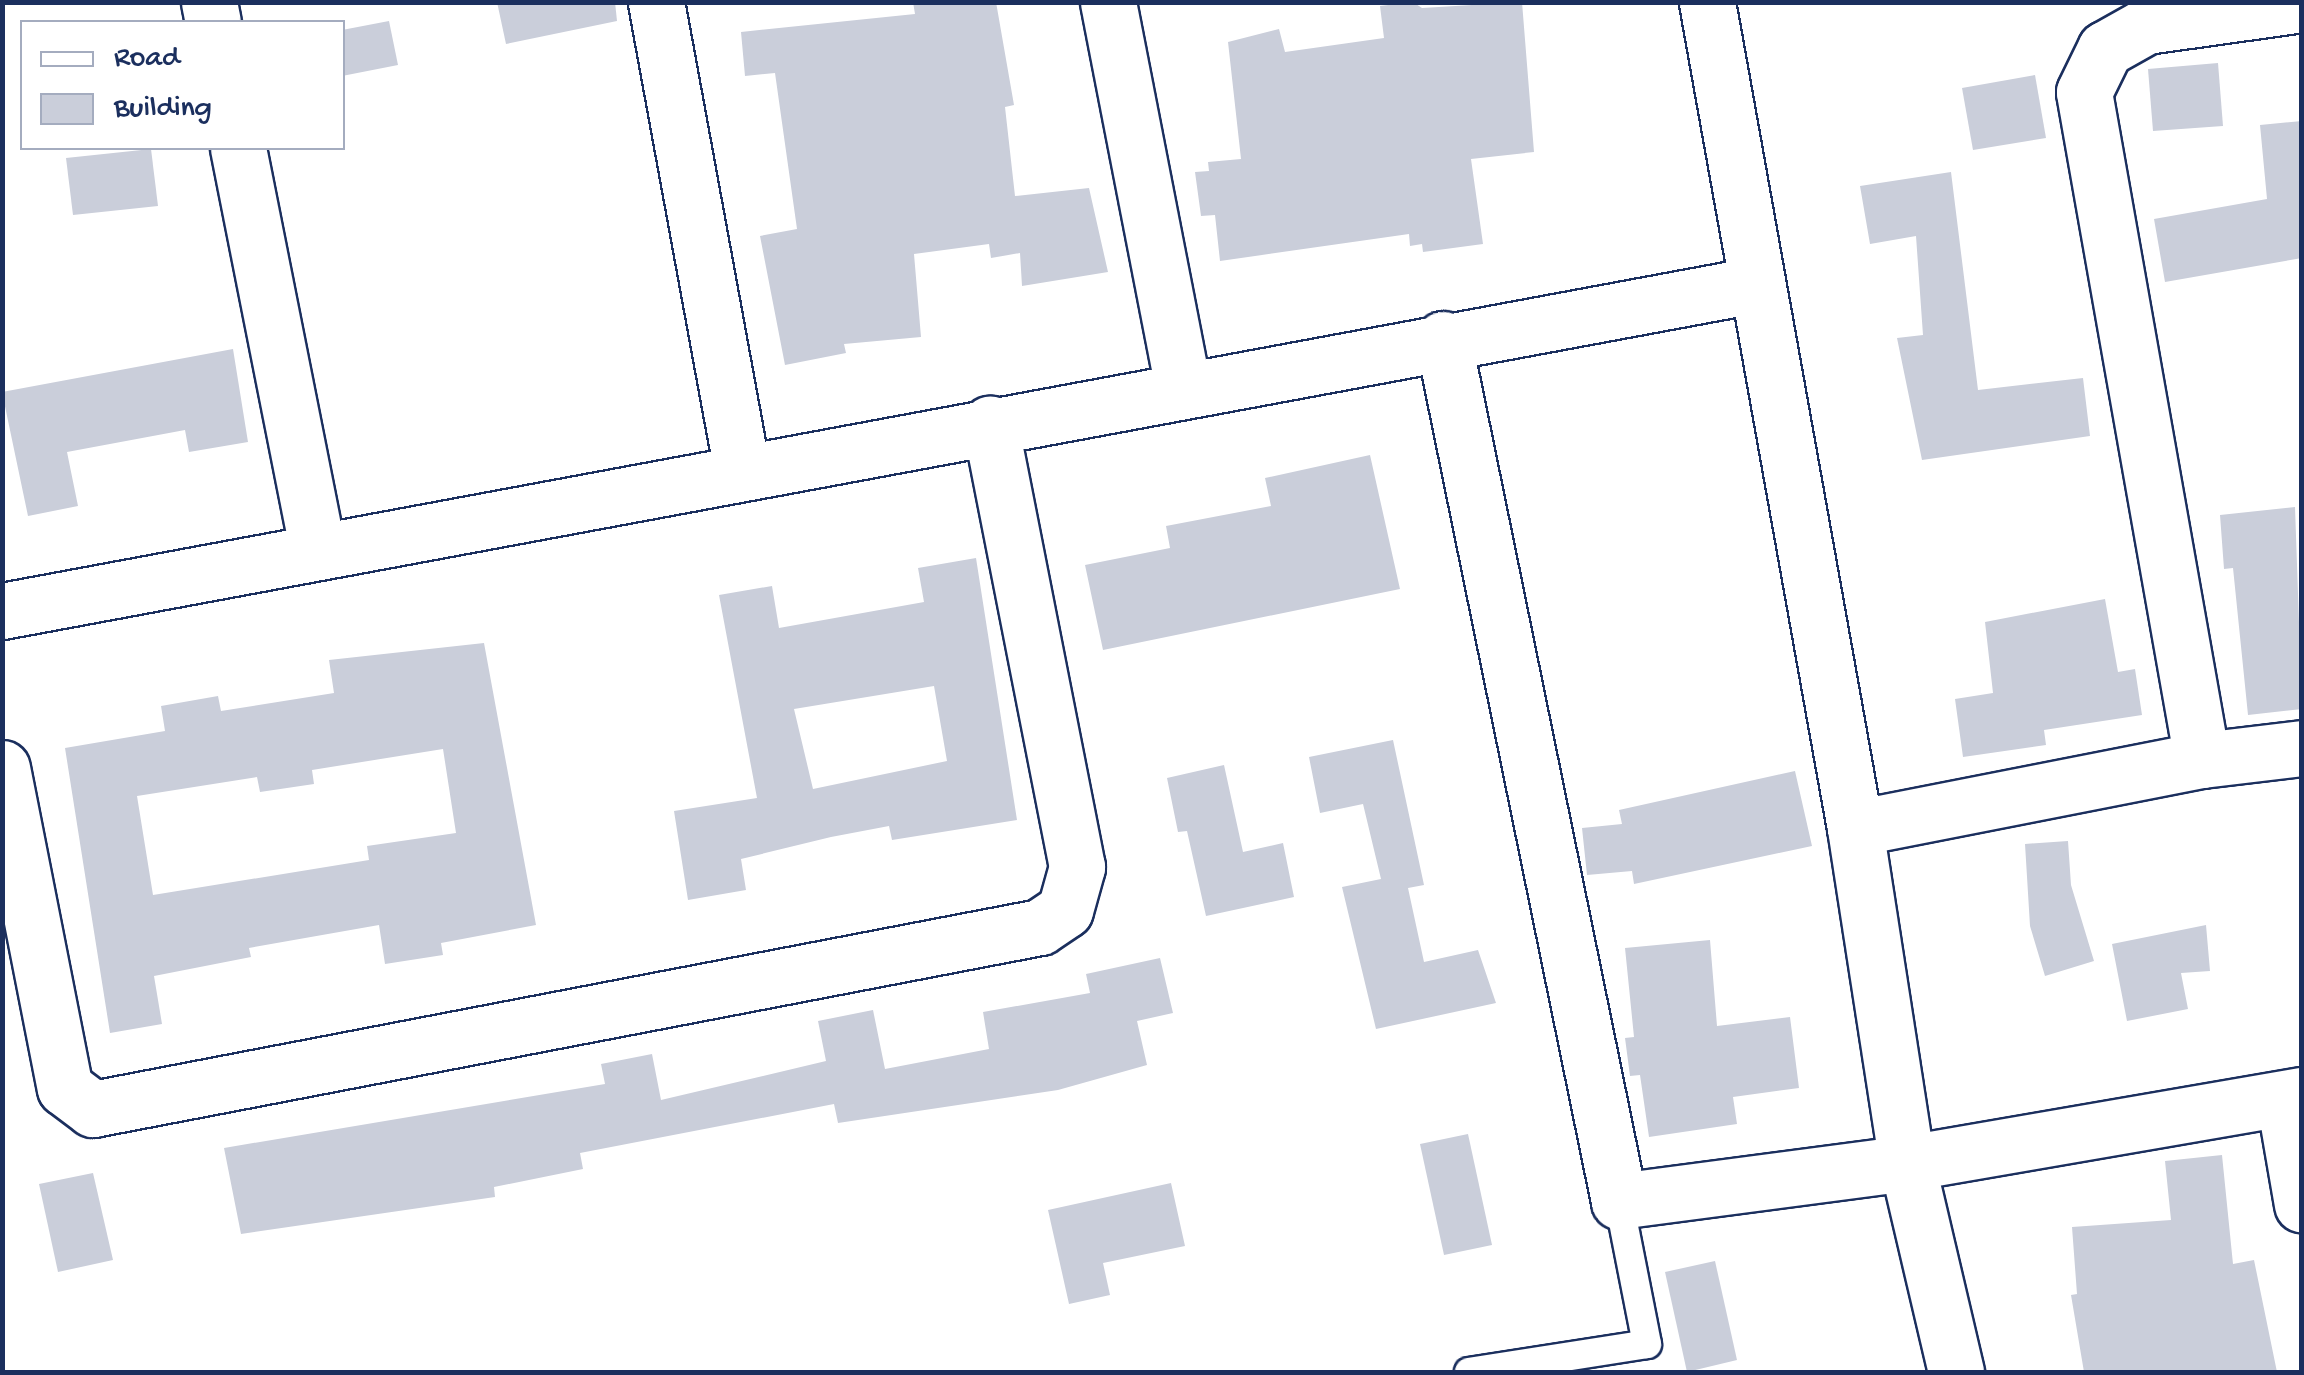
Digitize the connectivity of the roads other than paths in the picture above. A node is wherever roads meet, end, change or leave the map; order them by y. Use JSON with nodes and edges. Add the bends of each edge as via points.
{"nodes":[{"id":1,"x":656,"y":2,"type":"edge"},
{"id":2,"x":1108,"y":2,"type":"edge"},
{"id":3,"x":1706,"y":2,"type":"edge"},
{"id":4,"x":2302,"y":4,"type":"edge"},
{"id":5,"x":238,"y":150,"type":"edge"},
{"id":6,"x":1754,"y":285,"type":"junction"},
{"id":7,"x":1443,"y":339,"type":"junction"},
{"id":8,"x":1183,"y":388,"type":"junction"},
{"id":9,"x":990,"y":423,"type":"junction"},
{"id":10,"x":742,"y":471,"type":"junction"},
{"id":11,"x":318,"y":551,"type":"junction"},
{"id":12,"x":2,"y":611,"type":"edge"},
{"id":13,"x":2302,"y":748,"type":"edge"},
{"id":14,"x":2202,"y":760,"type":"junction"},
{"id":15,"x":2,"y":768,"type":"edge"},
{"id":16,"x":1855,"y":828,"type":"junction"},
{"id":17,"x":2293,"y":1097,"type":"edge"},
{"id":18,"x":1908,"y":1162,"type":"junction"},
{"id":19,"x":1619,"y":1201,"type":"junction"},
{"id":20,"x":2302,"y":1204,"type":"edge"},
{"id":21,"x":1469,"y":1372,"type":"edge"},
{"id":22,"x":1956,"y":1372,"type":"edge"}],
"edges":[{"from":1,"to":10,"type":"street"},
{"from":2,"to":8,"type":"street"},
{"from":3,"to":6,"type":"street"},
{"from":4,"to":14,"type":"street","via":[[2146,26],[2104,49],[2084,92]]},
{"from":5,"to":11,"type":"street"},
{"from":6,"to":7,"type":"street"},
{"from":6,"to":16,"type":"street"},
{"from":7,"to":8,"type":"street"},
{"from":7,"to":19,"type":"street"},
{"from":8,"to":9,"type":"street"},
{"from":9,"to":10,"type":"street"},
{"from":9,"to":15,"type":"street","via":[[1077,867],[1065,910],[1040,927],[93,1109],[65,1088]]},
{"from":10,"to":11,"type":"street"},
{"from":11,"to":12,"type":"street"},
{"from":13,"to":14,"type":"street"},
{"from":14,"to":16,"type":"street"},
{"from":16,"to":18,"type":"street"},
{"from":17,"to":18,"type":"street"},
{"from":17,"to":20,"type":"street"},
{"from":18,"to":19,"type":"street"},
{"from":18,"to":22,"type":"street"},
{"from":19,"to":21,"type":"lane","via":[[1647,1344]]}]}
